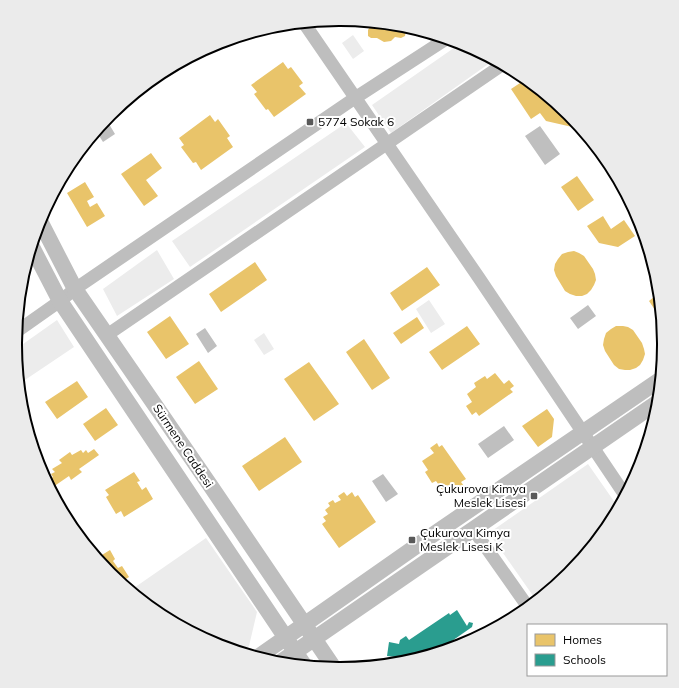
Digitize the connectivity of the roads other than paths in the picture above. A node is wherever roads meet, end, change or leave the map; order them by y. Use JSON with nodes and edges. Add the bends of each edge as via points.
{"nodes":[{"id":1,"x":307,"y":28,"type":"edge"},
{"id":2,"x":441,"y":43,"type":"edge"},
{"id":3,"x":497,"y":68,"type":"edge"},
{"id":4,"x":355,"y":98,"type":"junction"},
{"id":5,"x":387,"y":144,"type":"junction"},
{"id":6,"x":44,"y":228,"type":"edge"},
{"id":7,"x":35,"y":254,"type":"edge"},
{"id":8,"x":75,"y":289,"type":"junction"},
{"id":9,"x":60,"y":301,"type":"junction"},
{"id":10,"x":23,"y":327,"type":"edge"},
{"id":11,"x":107,"y":335,"type":"junction"},
{"id":12,"x":654,"y":383,"type":"edge"},
{"id":13,"x":651,"y":407,"type":"edge"},
{"id":14,"x":583,"y":432,"type":"junction"},
{"id":15,"x":592,"y":447,"type":"junction"},
{"id":16,"x":621,"y":489,"type":"edge"},
{"id":17,"x":473,"y":529,"type":"junction"},
{"id":18,"x":524,"y":602,"type":"edge"},
{"id":19,"x":304,"y":624,"type":"junction"},
{"id":20,"x":285,"y":638,"type":"junction"},
{"id":21,"x":314,"y":639,"type":"junction"},
{"id":22,"x":264,"y":652,"type":"edge"},
{"id":23,"x":295,"y":652,"type":"junction"},
{"id":24,"x":288,"y":657,"type":"edge"},
{"id":25,"x":300,"y":659,"type":"edge"},
{"id":26,"x":330,"y":662,"type":"edge"}],
"edges":[{"from":1,"to":4,"type":"street"},
{"from":2,"to":4,"type":"street"},
{"from":3,"to":5,"type":"street"},
{"from":4,"to":5,"type":"street"},
{"from":4,"to":8,"type":"street"},
{"from":5,"to":11,"type":"street"},
{"from":5,"to":14,"type":"street"},
{"from":6,"to":8,"type":"street","name":"Sürmene Caddesi"},
{"from":7,"to":9,"type":"street","name":"Sürmene Caddesi"},
{"from":8,"to":9,"type":"street"},
{"from":8,"to":11,"type":"street","name":"Sürmene Caddesi"},
{"from":9,"to":10,"type":"street"},
{"from":9,"to":20,"type":"street","name":"Sürmene Caddesi"},
{"from":11,"to":19,"type":"street","name":"Sürmene Caddesi"},
{"from":12,"to":14,"type":"street"},
{"from":13,"to":15,"type":"street"},
{"from":14,"to":15,"type":"street"},
{"from":14,"to":19,"type":"street"},
{"from":15,"to":16,"type":"street"},
{"from":15,"to":17,"type":"street"},
{"from":17,"to":18,"type":"street"},
{"from":17,"to":21,"type":"street"},
{"from":19,"to":20,"type":"street"},
{"from":19,"to":21,"type":"street","name":"Sürmene Caddesi"},
{"from":20,"to":22,"type":"street"},
{"from":20,"to":23,"type":"street","name":"Sürmene Caddesi"},
{"from":21,"to":23,"type":"street"},
{"from":21,"to":26,"type":"street","name":"Sürmene Caddesi"},
{"from":23,"to":24,"type":"street"},
{"from":23,"to":25,"type":"street","name":"Sürmene Caddesi"}]}
